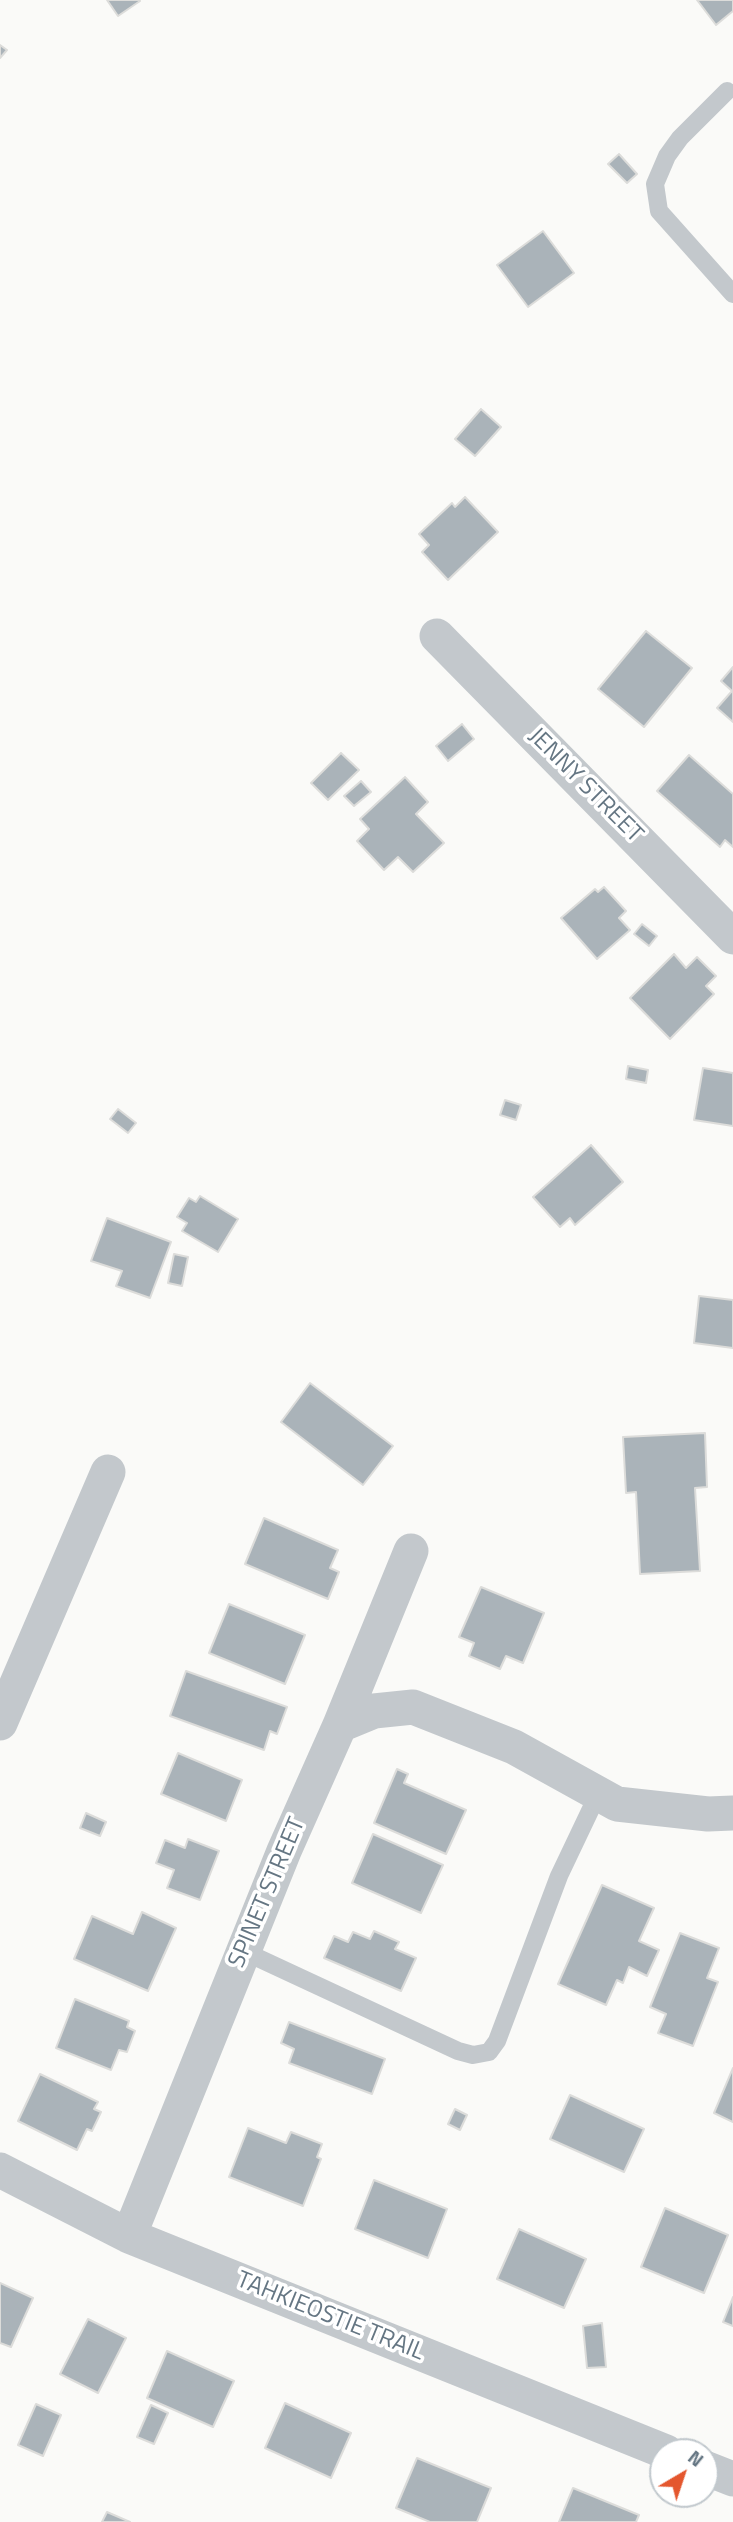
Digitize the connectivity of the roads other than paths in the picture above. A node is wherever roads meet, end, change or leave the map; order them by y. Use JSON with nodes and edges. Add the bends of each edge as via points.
{"nodes":[{"id":1,"x":727,"y":91,"type":"dead end"},
{"id":2,"x":733,"y":294,"type":"edge"},
{"id":3,"x":437,"y":636,"type":"dead end"},
{"id":4,"x":733,"y":937,"type":"edge"},
{"id":5,"x":108,"y":1472,"type":"dead end"},
{"id":6,"x":411,"y":1551,"type":"dead end"},
{"id":7,"x":0,"y":1723,"type":"edge"},
{"id":8,"x":340,"y":1725,"type":"junction"},
{"id":9,"x":598,"y":1794,"type":"junction"},
{"id":10,"x":733,"y":1814,"type":"edge"},
{"id":11,"x":243,"y":1951,"type":"junction"},
{"id":12,"x":0,"y":2170,"type":"edge"},
{"id":13,"x":129,"y":2236,"type":"junction"},
{"id":14,"x":649,"y":2445,"type":"edge"}],
"edges":[{"from":1,"to":2,"type":"lane","via":[[680,138],[655,184],[659,211]]},
{"from":3,"to":4,"type":"street","name":"JENNY STREET"},
{"from":5,"to":7,"type":"street"},
{"from":6,"to":8,"type":"street","name":"SPINET STREET"},
{"from":8,"to":9,"type":"street","via":[[374,1711],[413,1707],[514,1747]]},
{"from":8,"to":11,"type":"street","name":"SPINET STREET"},
{"from":9,"to":10,"type":"street","via":[[617,1804]]},
{"from":9,"to":11,"type":"lane","via":[[559,1876],[489,2052],[473,2055],[458,2051]]},
{"from":11,"to":13,"type":"street","name":"SPINET STREET"},
{"from":12,"to":13,"type":"street","name":"TAHKIEOSTIE TRAIL"},
{"from":13,"to":14,"type":"street","name":"TAHKIEOSTIE TRAIL"}]}
